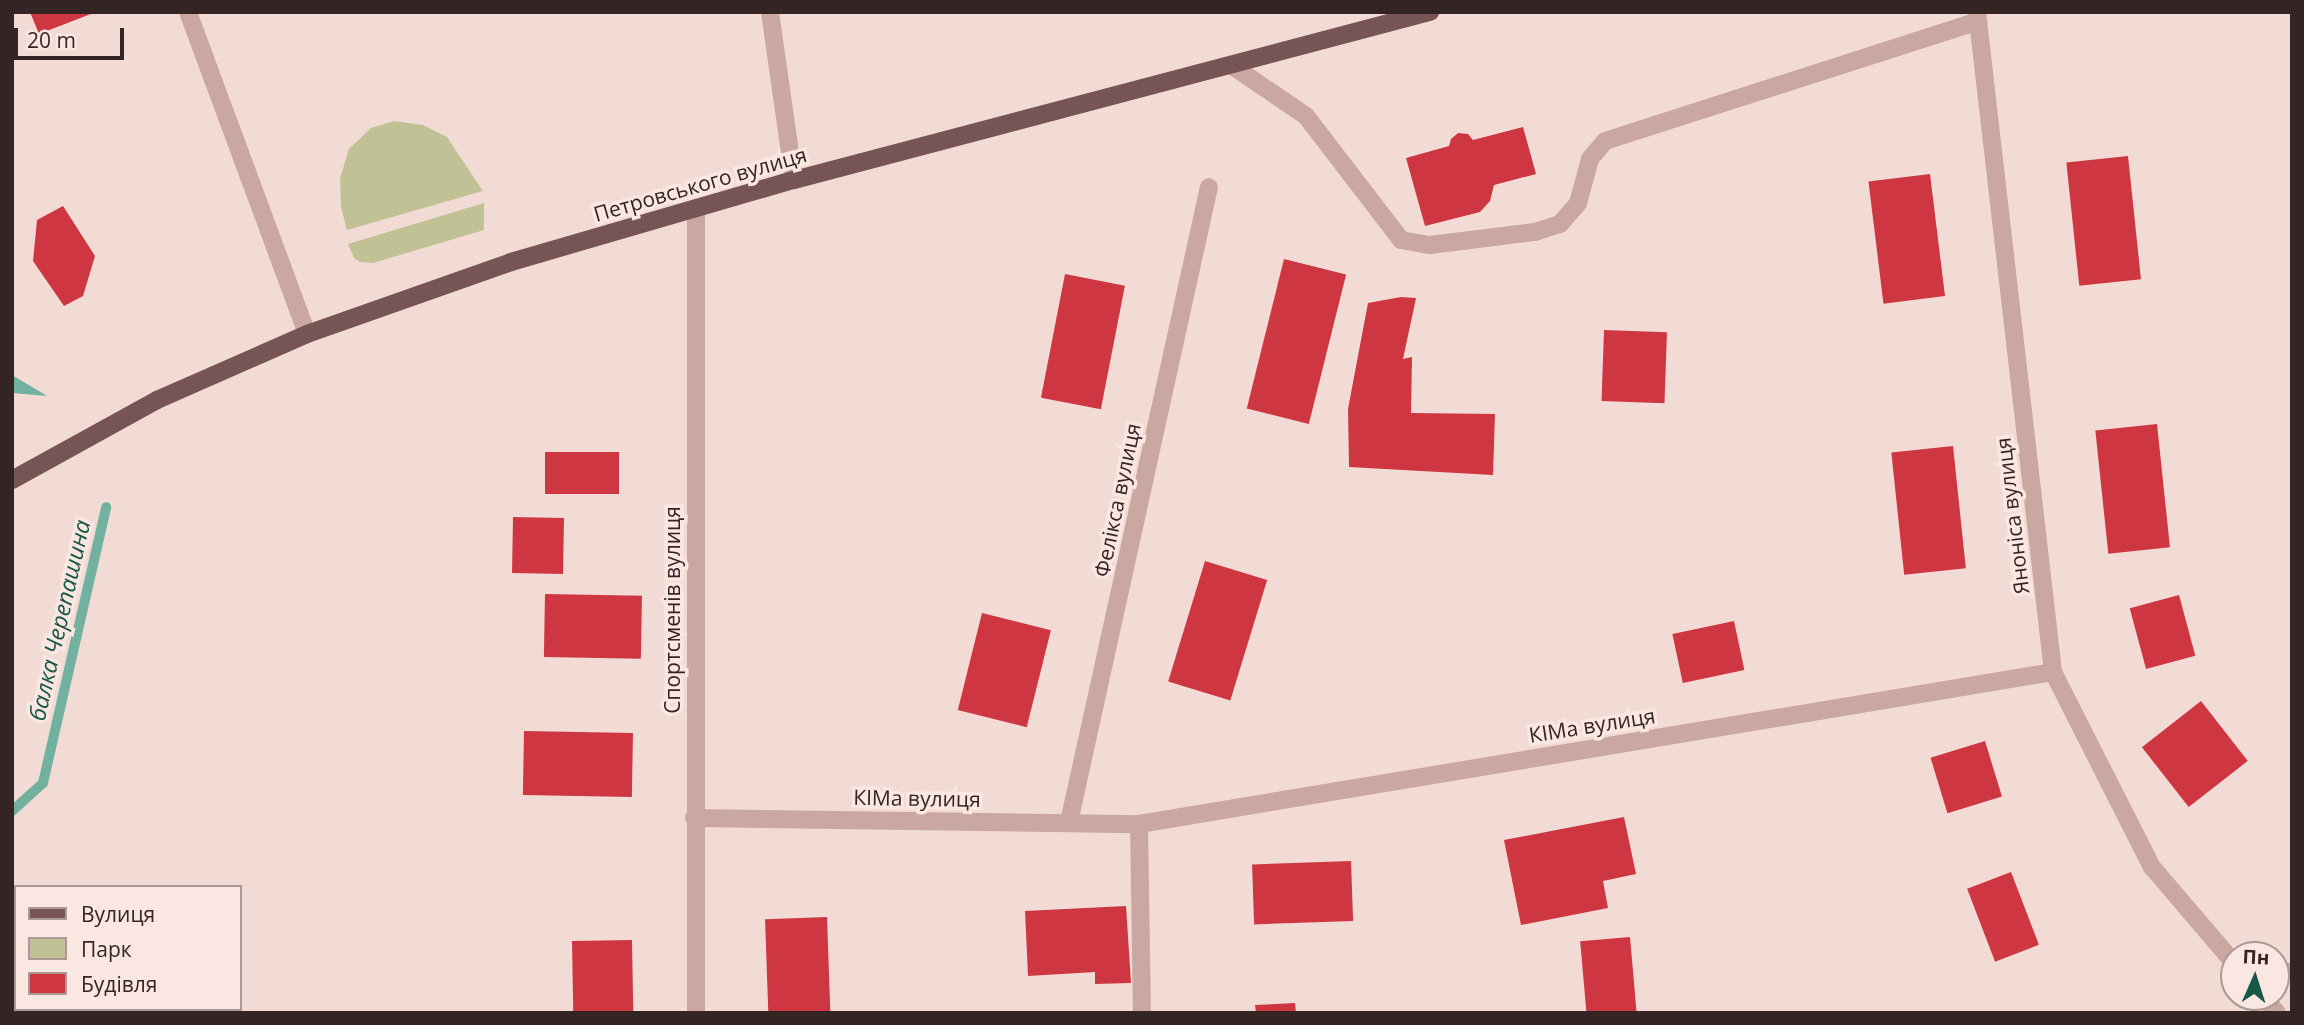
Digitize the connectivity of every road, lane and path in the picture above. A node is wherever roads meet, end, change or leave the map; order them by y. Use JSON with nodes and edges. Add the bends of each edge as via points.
{"nodes":[{"id":1,"x":188,"y":12,"type":"edge"},
{"id":2,"x":770,"y":12,"type":"edge"},
{"id":3,"x":1430,"y":12,"type":"edge"},
{"id":4,"x":1977,"y":16,"type":"edge"},
{"id":5,"x":1231,"y":65,"type":"junction"},
{"id":6,"x":794,"y":180,"type":"junction"},
{"id":7,"x":1209,"y":187,"type":"dead end"},
{"id":8,"x":696,"y":208,"type":"junction"},
{"id":9,"x":307,"y":334,"type":"junction"},
{"id":10,"x":12,"y":480,"type":"edge"},
{"id":11,"x":2053,"y":672,"type":"junction"},
{"id":12,"x":694,"y":818,"type":"junction"},
{"id":13,"x":1069,"y":822,"type":"junction"},
{"id":14,"x":1139,"y":824,"type":"junction"},
{"id":15,"x":2220,"y":947,"type":"edge"},
{"id":16,"x":696,"y":1013,"type":"edge"},
{"id":17,"x":1142,"y":1013,"type":"edge"}],
"edges":[{"from":1,"to":9,"type":"street"},
{"from":2,"to":6,"type":"street"},
{"from":3,"to":5,"type":"main road","name":"Петровського вулиця"},
{"from":4,"to":5,"type":"street","via":[[1605,141],[1590,159],[1578,203],[1560,224],[1535,232],[1430,245],[1401,240],[1306,116]]},
{"from":4,"to":11,"type":"street","name":"Яноніса вулиця"},
{"from":5,"to":6,"type":"main road","name":"Петровського вулиця"},
{"from":6,"to":8,"type":"main road","name":"Петровського вулиця"},
{"from":7,"to":13,"type":"street","name":"Фелікса вулиця"},
{"from":8,"to":9,"type":"main road","name":"Петровського вулиця","via":[[511,262]]},
{"from":8,"to":12,"type":"street","name":"Спортсменів вулиця"},
{"from":9,"to":10,"type":"main road","name":"Петровського вулиця","via":[[157,400]]},
{"from":11,"to":14,"type":"street","name":"КІМа вулиця"},
{"from":11,"to":15,"type":"street","name":"Яноніса вулиця","via":[[2151,867]]},
{"from":12,"to":13,"type":"street","name":"КІМа вулиця"},
{"from":12,"to":16,"type":"street","name":"Спортсменів вулиця"},
{"from":13,"to":14,"type":"street","name":"КІМа вулиця"},
{"from":14,"to":17,"type":"street"}]}
